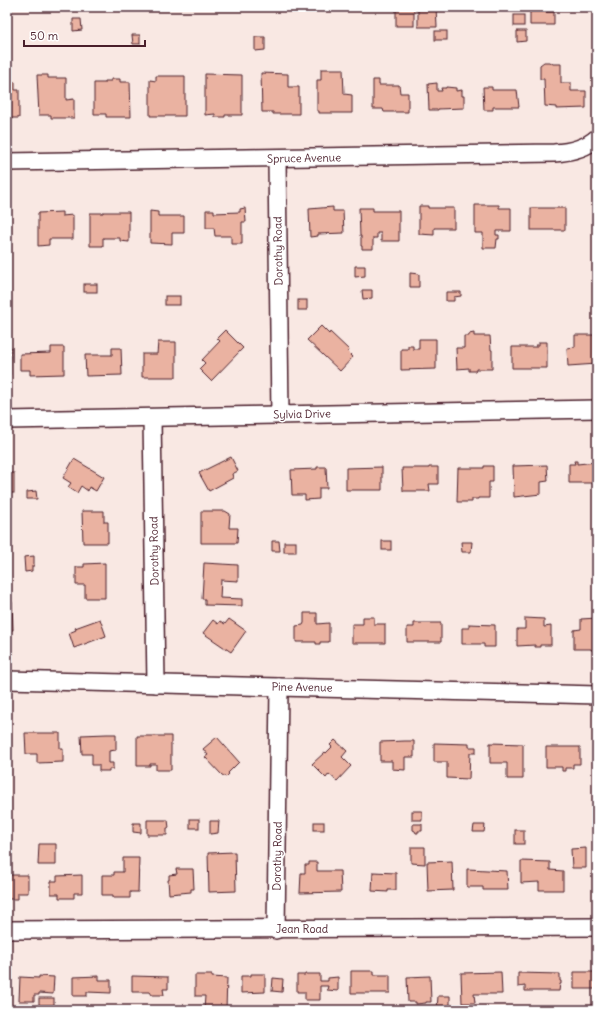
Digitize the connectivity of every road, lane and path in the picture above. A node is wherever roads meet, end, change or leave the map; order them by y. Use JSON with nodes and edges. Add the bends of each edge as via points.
{"nodes":[{"id":1,"x":597,"y":138,"type":"edge"},
{"id":2,"x":277,"y":159,"type":"junction"},
{"id":3,"x":7,"y":162,"type":"edge"},
{"id":4,"x":597,"y":409,"type":"edge"},
{"id":5,"x":280,"y":415,"type":"junction"},
{"id":6,"x":152,"y":418,"type":"junction"},
{"id":7,"x":7,"y":420,"type":"edge"},
{"id":8,"x":7,"y":680,"type":"edge"},
{"id":9,"x":156,"y":684,"type":"junction"},
{"id":10,"x":278,"y":687,"type":"junction"},
{"id":11,"x":597,"y":695,"type":"edge"},
{"id":12,"x":597,"y":927,"type":"edge"},
{"id":13,"x":7,"y":930,"type":"edge"},
{"id":14,"x":276,"y":930,"type":"junction"}],
"edges":[{"from":1,"to":2,"type":"street","name":"Spruce Avenue","via":[[581,148],[563,153]]},
{"from":2,"to":3,"type":"street","name":"Spruce Avenue"},
{"from":2,"to":5,"type":"street","name":"Dorothy Road"},
{"from":4,"to":5,"type":"street","name":"Sylvia Drive"},
{"from":5,"to":6,"type":"street","name":"Sylvia Drive"},
{"from":6,"to":7,"type":"street","name":"Sylvia Drive"},
{"from":6,"to":9,"type":"street","name":"Dorothy Road"},
{"from":8,"to":9,"type":"street","name":"Pine Avenue"},
{"from":9,"to":10,"type":"street","name":"Pine Avenue"},
{"from":10,"to":11,"type":"street","name":"Pine Avenue"},
{"from":10,"to":14,"type":"street","name":"Dorothy Road"},
{"from":12,"to":14,"type":"street","name":"Jean Road"},
{"from":13,"to":14,"type":"street","name":"Jean Road"}]}
